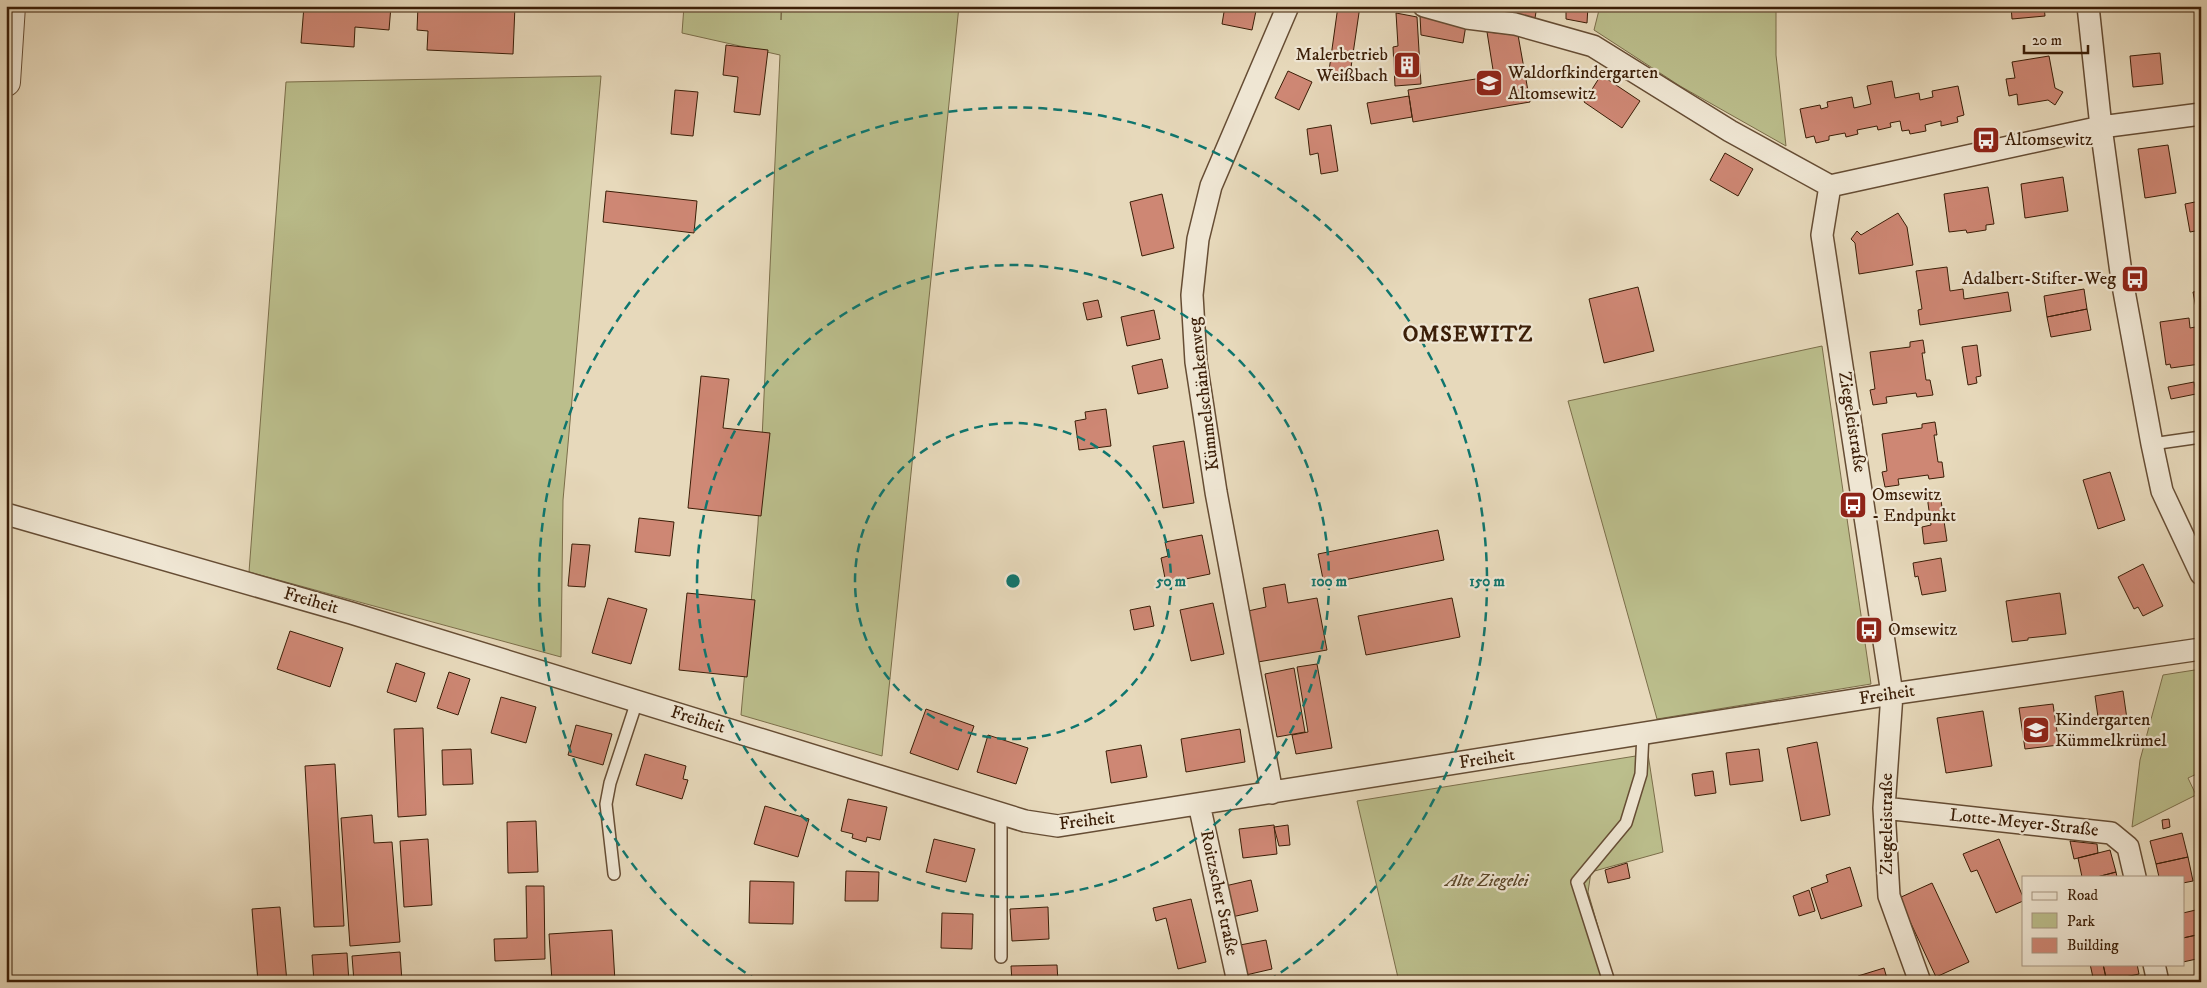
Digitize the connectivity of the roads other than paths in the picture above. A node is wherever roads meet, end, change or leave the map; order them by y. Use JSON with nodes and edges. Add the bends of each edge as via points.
{"nodes":[{"id":1,"x":11,"y":6,"type":"edge"},
{"id":2,"x":1288,"y":6,"type":"edge"},
{"id":3,"x":1424,"y":6,"type":"edge"},
{"id":4,"x":2088,"y":6,"type":"edge"},
{"id":5,"x":6,"y":82,"type":"edge"},
{"id":6,"x":2201,"y":114,"type":"edge"},
{"id":7,"x":2101,"y":127,"type":"junction"},
{"id":8,"x":1830,"y":186,"type":"junction"},
{"id":9,"x":2201,"y":437,"type":"edge"},
{"id":10,"x":2152,"y":444,"type":"junction"},
{"id":11,"x":6,"y":514,"type":"edge"},
{"id":12,"x":2201,"y":574,"type":"edge"},
{"id":13,"x":2201,"y":649,"type":"edge"},
{"id":14,"x":1892,"y":694,"type":"junction"},
{"id":15,"x":637,"y":701,"type":"junction"},
{"id":16,"x":1643,"y":734,"type":"junction"},
{"id":17,"x":1272,"y":793,"type":"junction"},
{"id":18,"x":1199,"y":804,"type":"junction"},
{"id":19,"x":1884,"y":808,"type":"junction"},
{"id":20,"x":1001,"y":814,"type":"junction"},
{"id":21,"x":614,"y":874,"type":"dead end"},
{"id":22,"x":2135,"y":876,"type":"edge"},
{"id":23,"x":1001,"y":957,"type":"dead end"},
{"id":24,"x":2154,"y":966,"type":"edge"},
{"id":25,"x":1238,"y":982,"type":"edge"},
{"id":26,"x":1609,"y":982,"type":"edge"},
{"id":27,"x":1920,"y":982,"type":"edge"},
{"id":28,"x":2158,"y":982,"type":"edge"}],
"edges":[{"from":1,"to":5,"type":"street"},
{"from":2,"to":17,"type":"street","name":"Kümmelschänkenweg","via":[[1211,186],[1198,239],[1192,295],[1196,362],[1216,492]]},
{"from":3,"to":8,"type":"street","via":[[1467,18],[1515,24],[1593,46],[1730,131]]},
{"from":4,"to":7,"type":"street"},
{"from":6,"to":7,"type":"street"},
{"from":7,"to":8,"type":"street"},
{"from":7,"to":10,"type":"street","via":[[2122,280]]},
{"from":8,"to":14,"type":"street","name":"Ziegeleistraße","via":[[1822,235]]},
{"from":9,"to":10,"type":"lane"},
{"from":10,"to":12,"type":"street","via":[[2162,491]]},
{"from":11,"to":15,"type":"street","name":"Freiheit","via":[[351,613]]},
{"from":13,"to":14,"type":"street","name":"Freiheit"},
{"from":14,"to":16,"type":"street","name":"Freiheit"},
{"from":14,"to":19,"type":"street","name":"Ziegeleistraße"},
{"from":15,"to":20,"type":"street","name":"Freiheit"},
{"from":15,"to":21,"type":"lane","via":[[606,804]]},
{"from":16,"to":17,"type":"street","name":"Freiheit"},
{"from":16,"to":26,"type":"lane","via":[[1640,774],[1626,823],[1578,882]]},
{"from":17,"to":18,"type":"street","name":"Freiheit"},
{"from":18,"to":20,"type":"street","name":"Freiheit","via":[[1058,826],[1041,825]]},
{"from":18,"to":25,"type":"street","name":"Roitzscher Straße"},
{"from":19,"to":22,"type":"street","name":"Lotte-Meyer-Straße","via":[[2111,833],[2128,847]]},
{"from":19,"to":27,"type":"street","name":"Ziegeleistraße","via":[[1889,896]]},
{"from":20,"to":23,"type":"lane"},
{"from":24,"to":28,"type":"street"}]}
